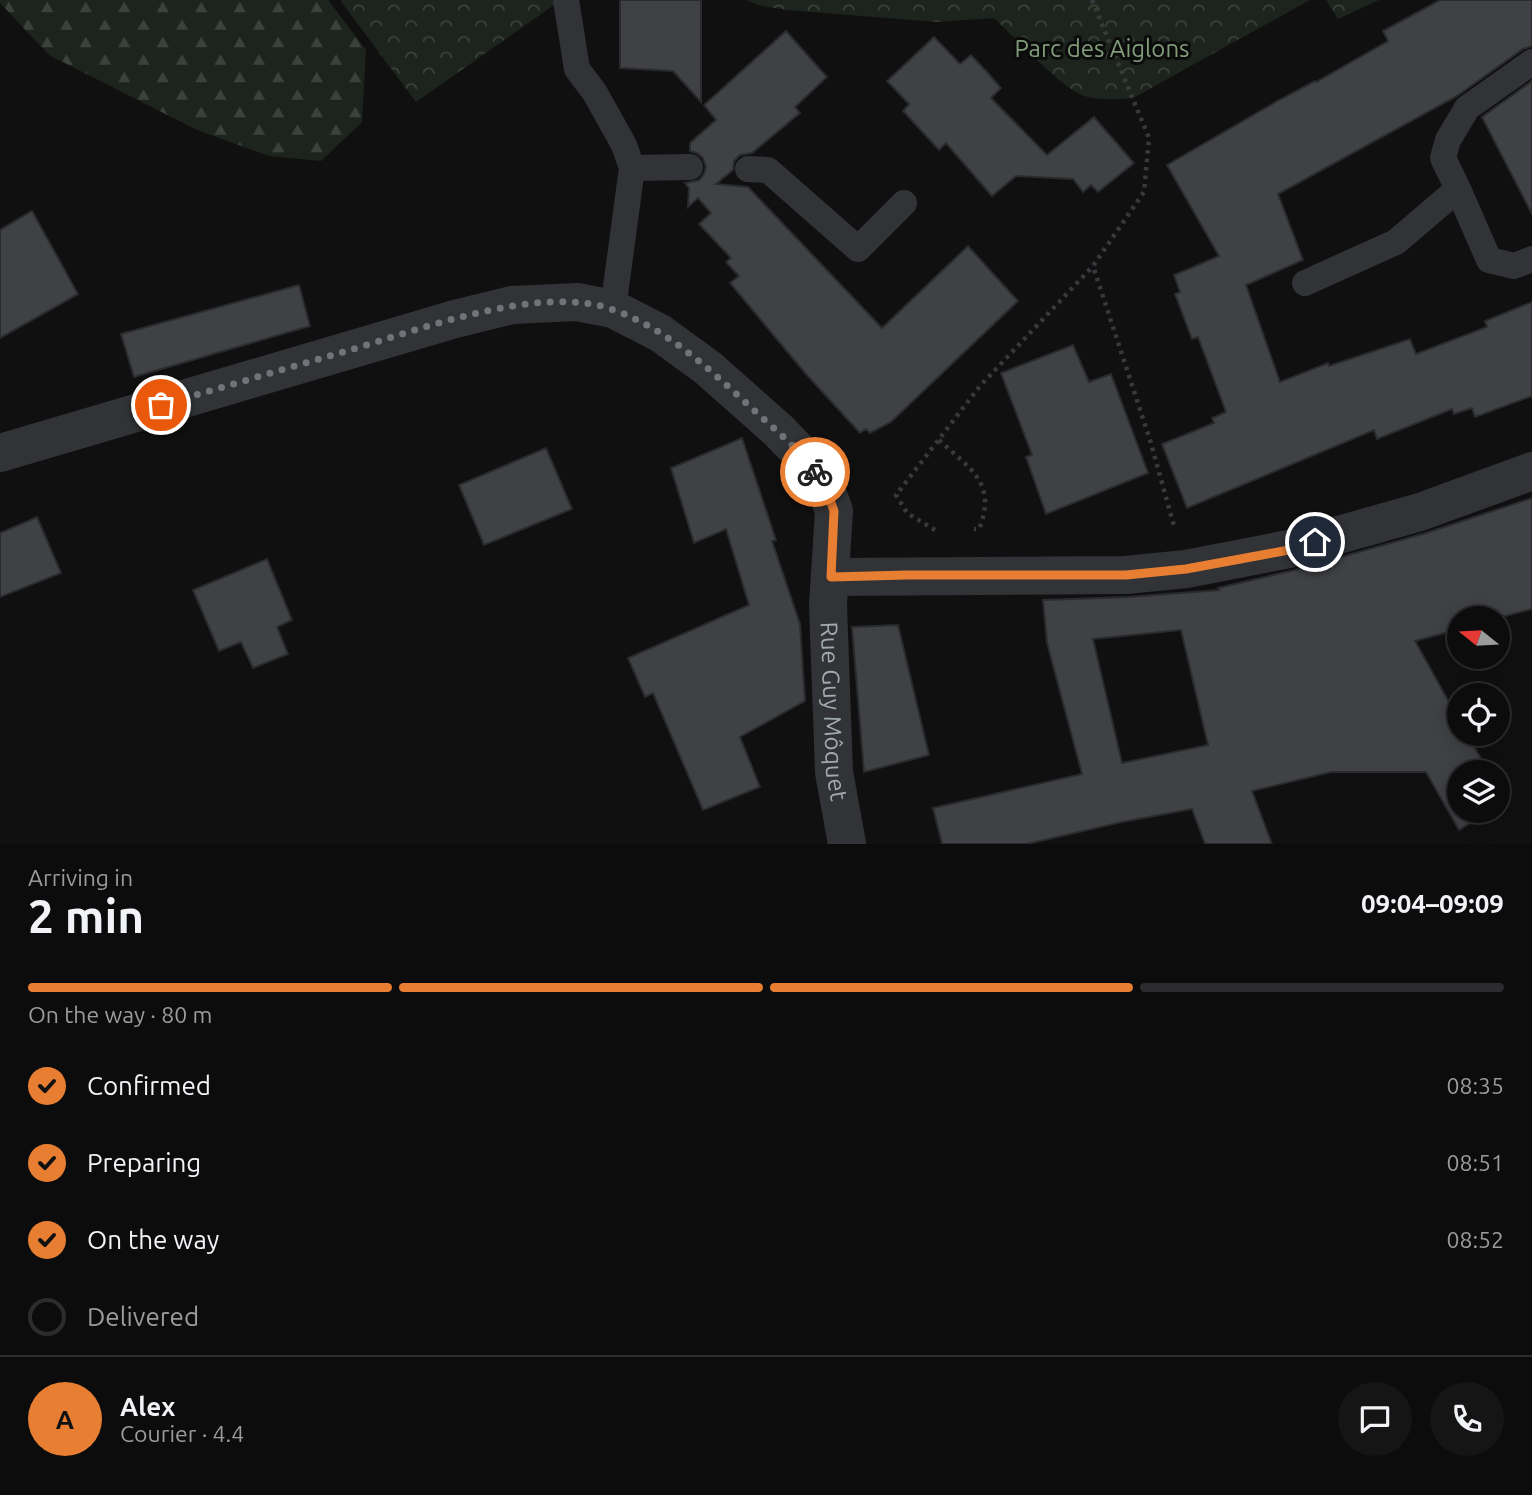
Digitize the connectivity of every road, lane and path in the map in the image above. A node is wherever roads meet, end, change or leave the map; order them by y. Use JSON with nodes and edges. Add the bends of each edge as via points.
{"nodes":[{"id":1,"x":566,"y":0,"type":"edge"},
{"id":2,"x":1092,"y":0,"type":"edge"},
{"id":3,"x":1532,"y":62,"type":"edge"},
{"id":4,"x":690,"y":167,"type":"dead end"},
{"id":5,"x":632,"y":168,"type":"junction"},
{"id":6,"x":748,"y":169,"type":"dead end"},
{"id":7,"x":1458,"y":189,"type":"junction"},
{"id":8,"x":904,"y":203,"type":"dead end"},
{"id":9,"x":1532,"y":259,"type":"edge"},
{"id":10,"x":1093,"y":266,"type":"junction"},
{"id":11,"x":1305,"y":282,"type":"dead end"},
{"id":12,"x":613,"y":309,"type":"junction"},
{"id":13,"x":939,"y":440,"type":"junction"},
{"id":14,"x":0,"y":453,"type":"edge"},
{"id":15,"x":1532,"y":471,"type":"edge"},
{"id":16,"x":966,"y":530,"type":"dead end"},
{"id":17,"x":939,"y":533,"type":"dead end"},
{"id":18,"x":1186,"y":569,"type":"junction"},
{"id":19,"x":831,"y":577,"type":"junction"},
{"id":20,"x":847,"y":844,"type":"edge"}],
"edges":[{"from":1,"to":5,"type":"lane","via":[[577,69],[624,145]]},
{"from":2,"to":10,"type":"path","via":[[1149,138],[1144,192]]},
{"from":3,"to":7,"type":"lane","via":[[1467,108],[1448,140],[1443,158]]},
{"from":4,"to":5,"type":"lane"},
{"from":5,"to":12,"type":"lane"},
{"from":6,"to":8,"type":"lane","via":[[768,170],[858,249]]},
{"from":7,"to":9,"type":"lane","via":[[1489,260],[1514,266]]},
{"from":7,"to":11,"type":"lane","via":[[1396,242]]},
{"from":10,"to":13,"type":"path","via":[[980,386]]},
{"from":10,"to":18,"type":"path"},
{"from":12,"to":14,"type":"street","name":"Rue Guy Môquet","via":[[578,302],[512,305]]},
{"from":12,"to":19,"type":"street","name":"Rue Guy Môquet","via":[[660,333],[708,368],[807,460],[825,486],[834,511]]},
{"from":13,"to":16,"type":"path","via":[[980,478],[987,510],[979,529]]},
{"from":13,"to":17,"type":"path","via":[[896,495],[906,513]]},
{"from":15,"to":18,"type":"street","via":[[1420,512],[1289,550]]},
{"from":18,"to":19,"type":"street","via":[[1126,575]]},
{"from":19,"to":20,"type":"street","name":"Rue Guy Môquet","via":[[834,772]]}]}
